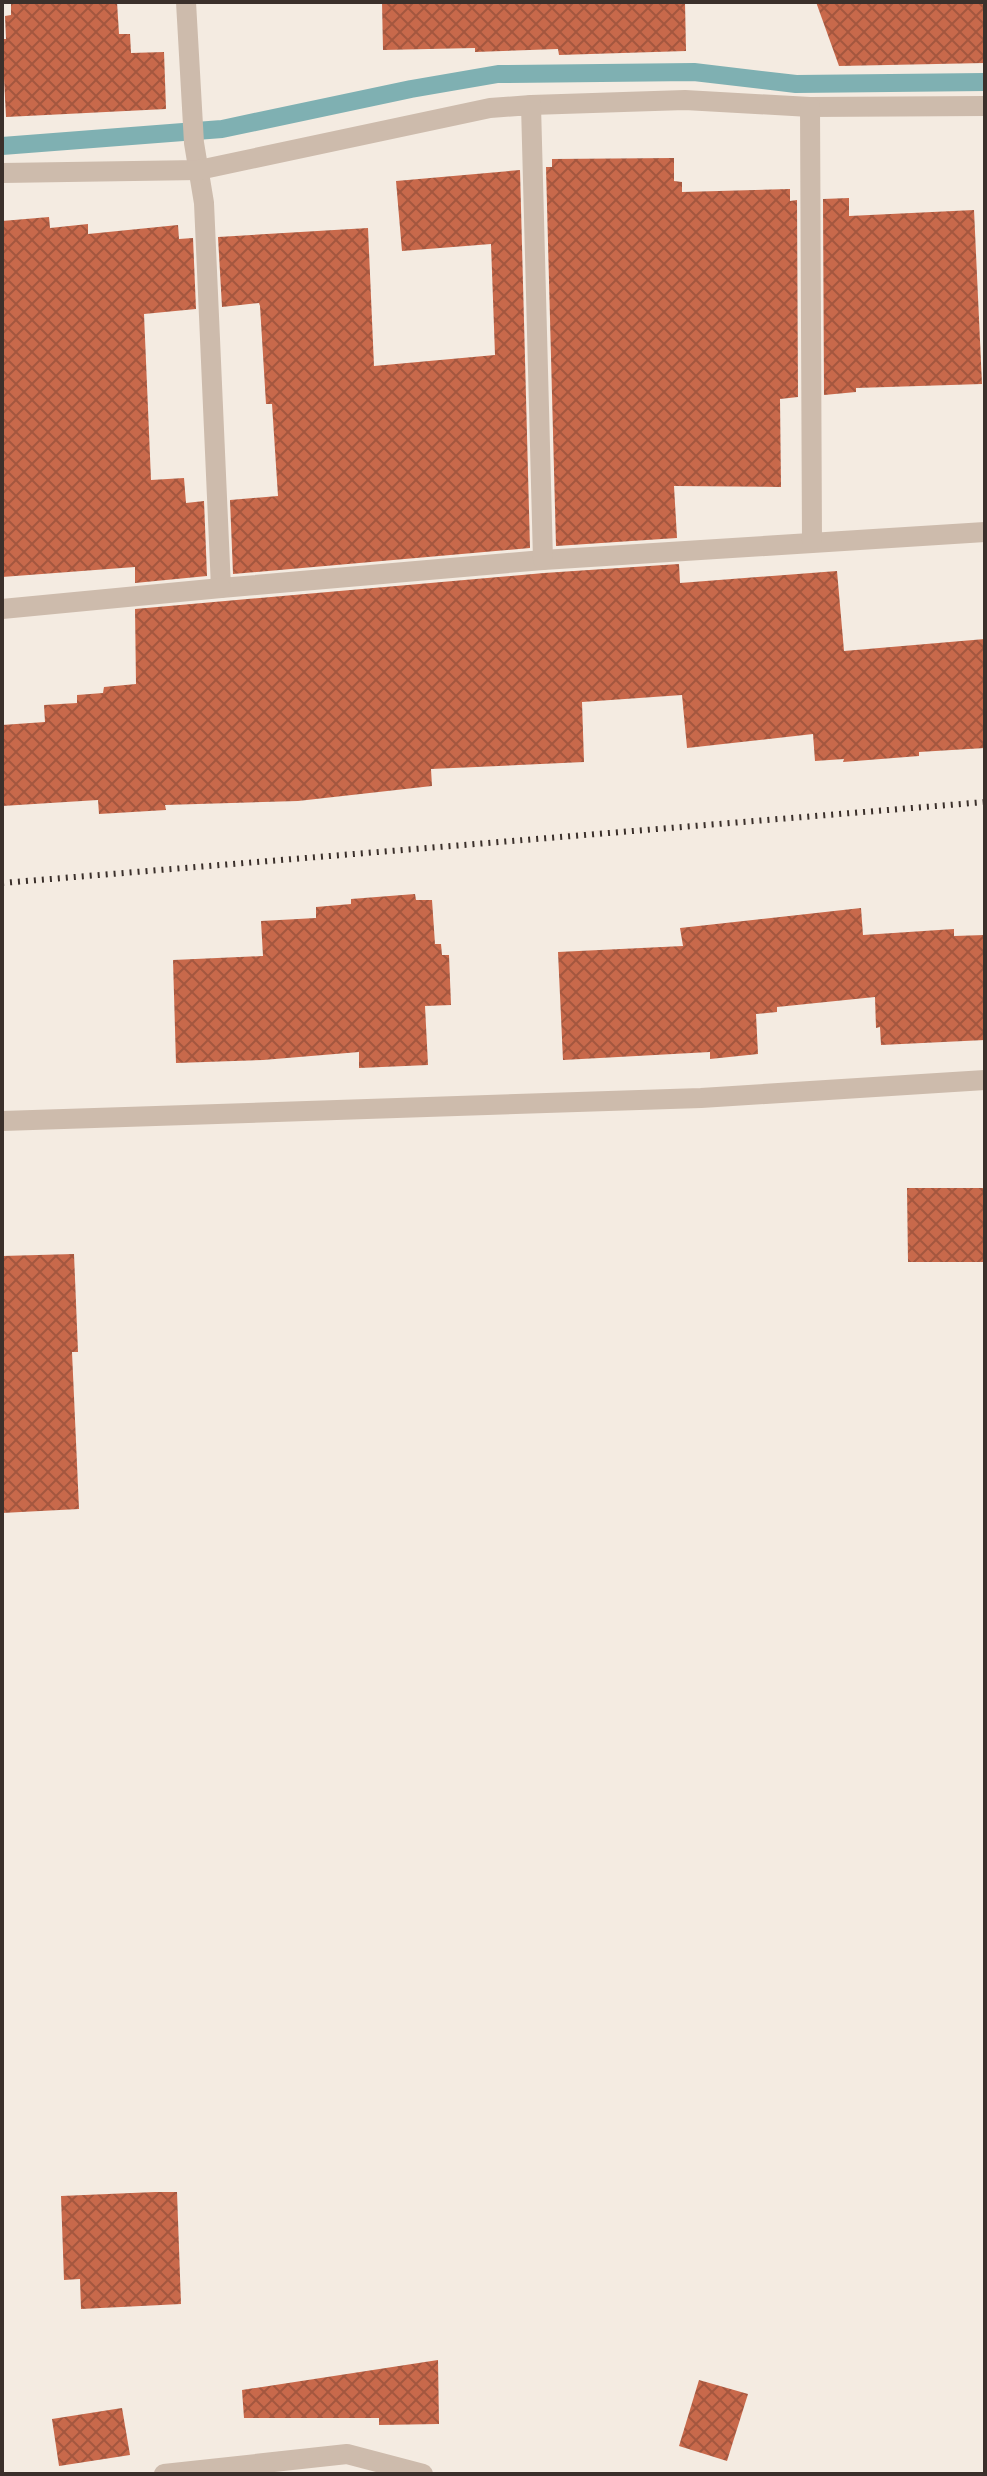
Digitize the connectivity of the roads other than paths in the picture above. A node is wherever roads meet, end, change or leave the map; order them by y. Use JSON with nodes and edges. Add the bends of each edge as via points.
{"nodes":[{"id":1,"x":186,"y":2,"type":"edge"},
{"id":2,"x":531,"y":105,"type":"junction"},
{"id":3,"x":985,"y":106,"type":"edge"},
{"id":4,"x":810,"y":107,"type":"junction"},
{"id":5,"x":199,"y":170,"type":"junction"},
{"id":6,"x":2,"y":173,"type":"edge"},
{"id":7,"x":985,"y":532,"type":"edge"},
{"id":8,"x":812,"y":541,"type":"junction"},
{"id":9,"x":543,"y":560,"type":"junction"},
{"id":10,"x":221,"y":588,"type":"junction"},
{"id":11,"x":2,"y":609,"type":"edge"},
{"id":12,"x":985,"y":1080,"type":"edge"},
{"id":13,"x":2,"y":1121,"type":"edge"},
{"id":14,"x":164,"y":2474,"type":"edge"},
{"id":15,"x":423,"y":2474,"type":"edge"}],
"edges":[{"from":1,"to":5,"type":"street"},
{"from":2,"to":4,"type":"street","via":[[685,100]]},
{"from":2,"to":5,"type":"street","via":[[490,108]]},
{"from":2,"to":9,"type":"street"},
{"from":3,"to":4,"type":"street"},
{"from":4,"to":8,"type":"street"},
{"from":5,"to":6,"type":"street"},
{"from":5,"to":10,"type":"street"},
{"from":7,"to":8,"type":"street"},
{"from":8,"to":9,"type":"street"},
{"from":9,"to":10,"type":"street"},
{"from":10,"to":11,"type":"street"},
{"from":12,"to":13,"type":"street","via":[[701,1098]]},
{"from":14,"to":15,"type":"street","via":[[347,2454]]}]}
